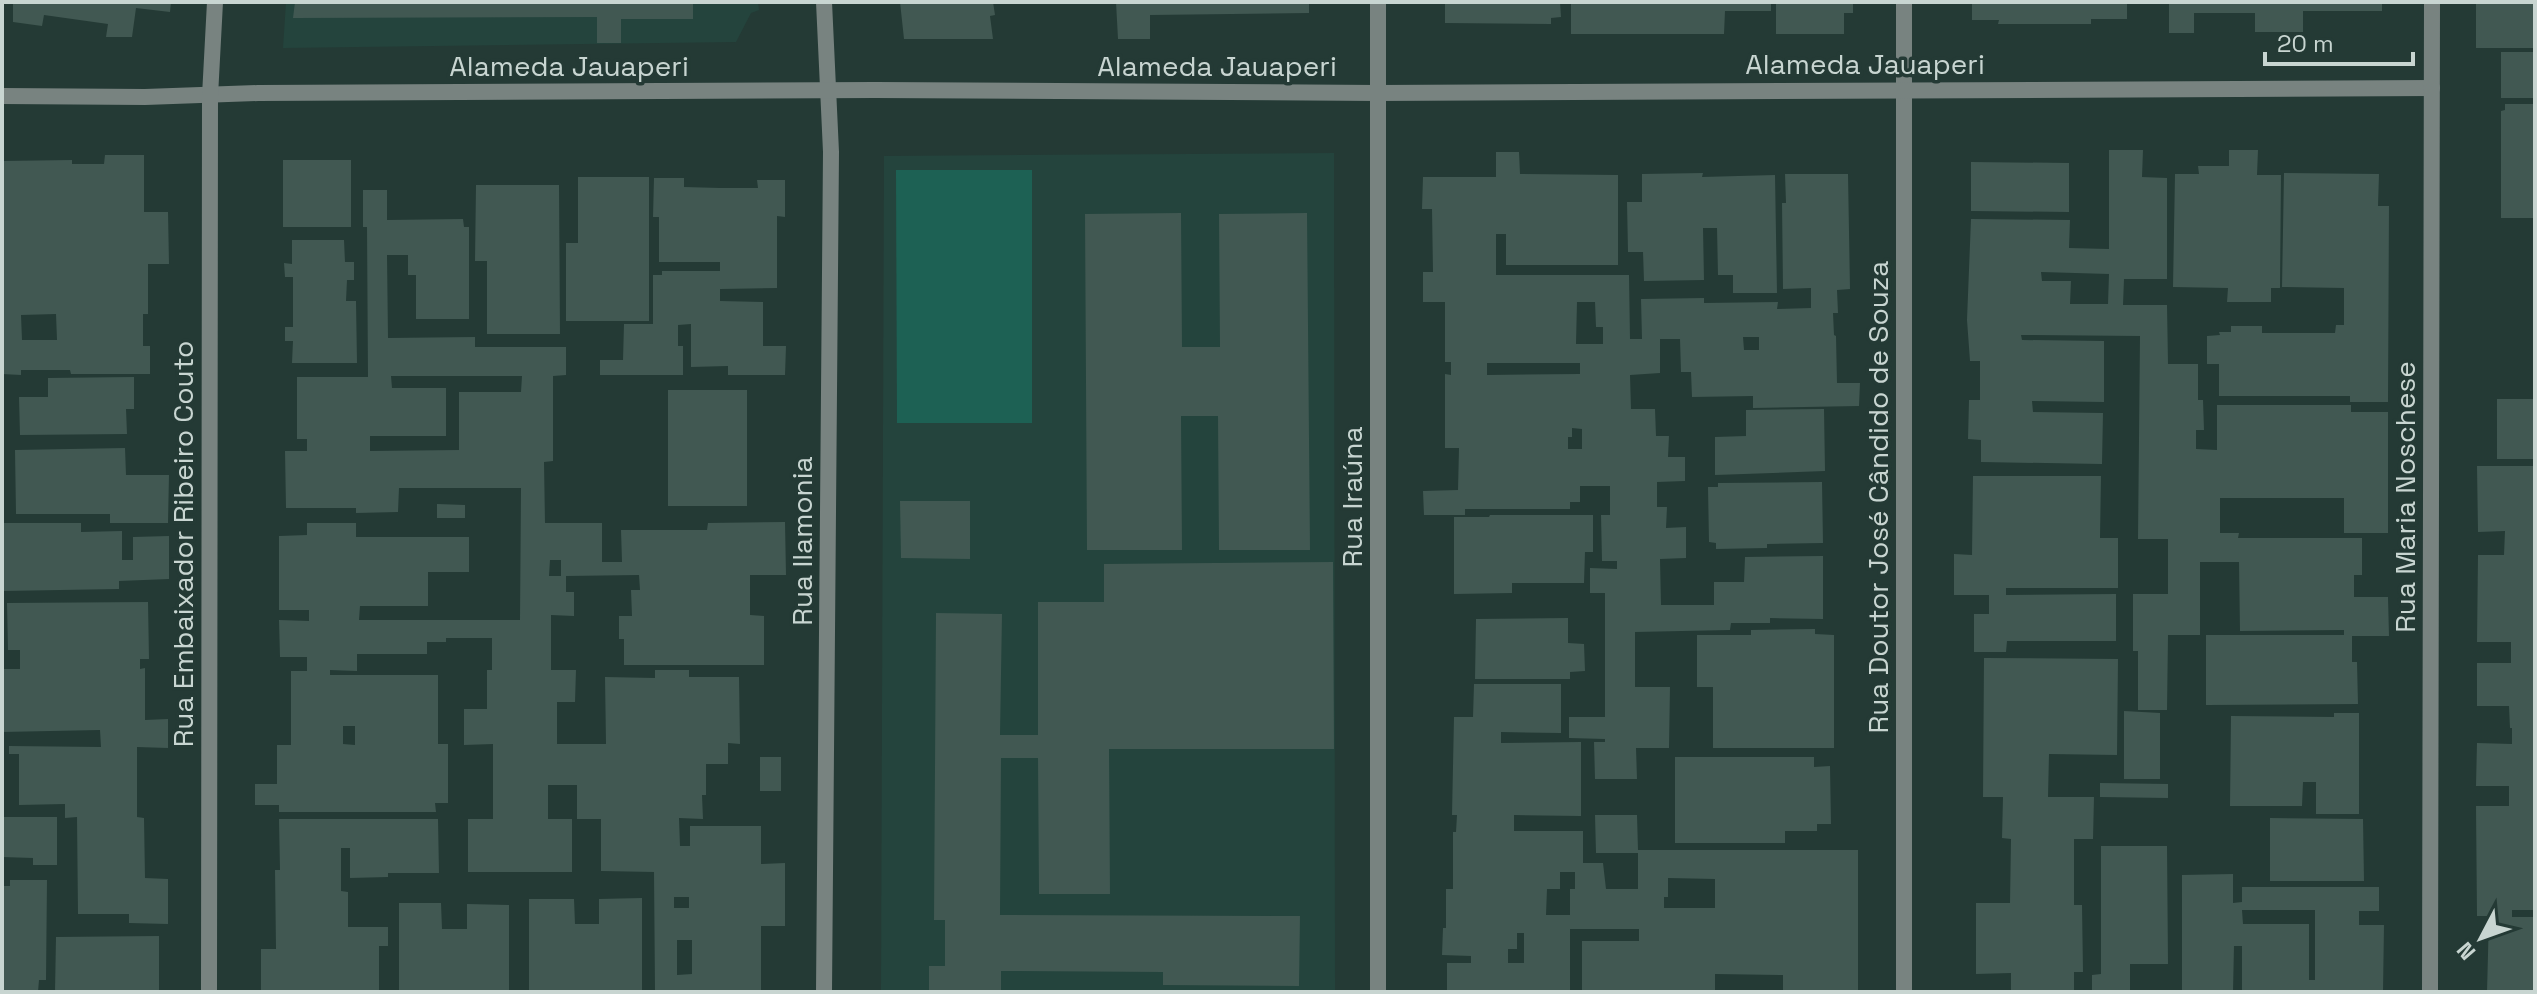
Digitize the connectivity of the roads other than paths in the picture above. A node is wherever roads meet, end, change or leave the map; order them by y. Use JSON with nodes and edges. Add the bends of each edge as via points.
{"nodes":[{"id":1,"x":215,"y":2,"type":"edge"},
{"id":2,"x":824,"y":2,"type":"edge"},
{"id":3,"x":1378,"y":2,"type":"edge"},
{"id":4,"x":1904,"y":2,"type":"edge"},
{"id":5,"x":2432,"y":2,"type":"edge"},
{"id":6,"x":2432,"y":88,"type":"junction"},
{"id":7,"x":1904,"y":89,"type":"junction"},
{"id":8,"x":829,"y":90,"type":"junction"},
{"id":9,"x":1378,"y":93,"type":"junction"},
{"id":10,"x":2,"y":96,"type":"edge"},
{"id":11,"x":210,"y":96,"type":"junction"},
{"id":12,"x":209,"y":992,"type":"edge"},
{"id":13,"x":824,"y":992,"type":"edge"},
{"id":14,"x":1378,"y":992,"type":"edge"},
{"id":15,"x":1904,"y":992,"type":"edge"},
{"id":16,"x":2430,"y":992,"type":"edge"}],
"edges":[{"from":1,"to":11,"type":"street","name":"Rua Embaixador Ribeiro Couto"},
{"from":2,"to":8,"type":"street","name":"Rua Ilamonia"},
{"from":3,"to":9,"type":"street","name":"Rua Iraúna"},
{"from":4,"to":7,"type":"street","name":"Rua Doutor José Cândido de Souza"},
{"from":5,"to":6,"type":"street","name":"Rua Maria Noschese"},
{"from":6,"to":7,"type":"street","name":"Alameda Jauaperi"},
{"from":6,"to":16,"type":"street","name":"Rua Maria Noschese"},
{"from":7,"to":9,"type":"street","name":"Alameda Jauaperi"},
{"from":7,"to":15,"type":"street","name":"Rua Doutor José Cândido de Souza"},
{"from":8,"to":9,"type":"street","name":"Alameda Jauaperi"},
{"from":8,"to":11,"type":"street","name":"Alameda Jauaperi"},
{"from":8,"to":13,"type":"street","name":"Rua Ilamonia"},
{"from":9,"to":14,"type":"street","name":"Rua Iraúna"},
{"from":10,"to":11,"type":"street","name":"Alameda Jauaperi"},
{"from":11,"to":12,"type":"street","name":"Rua Embaixador Ribeiro Couto"}]}
